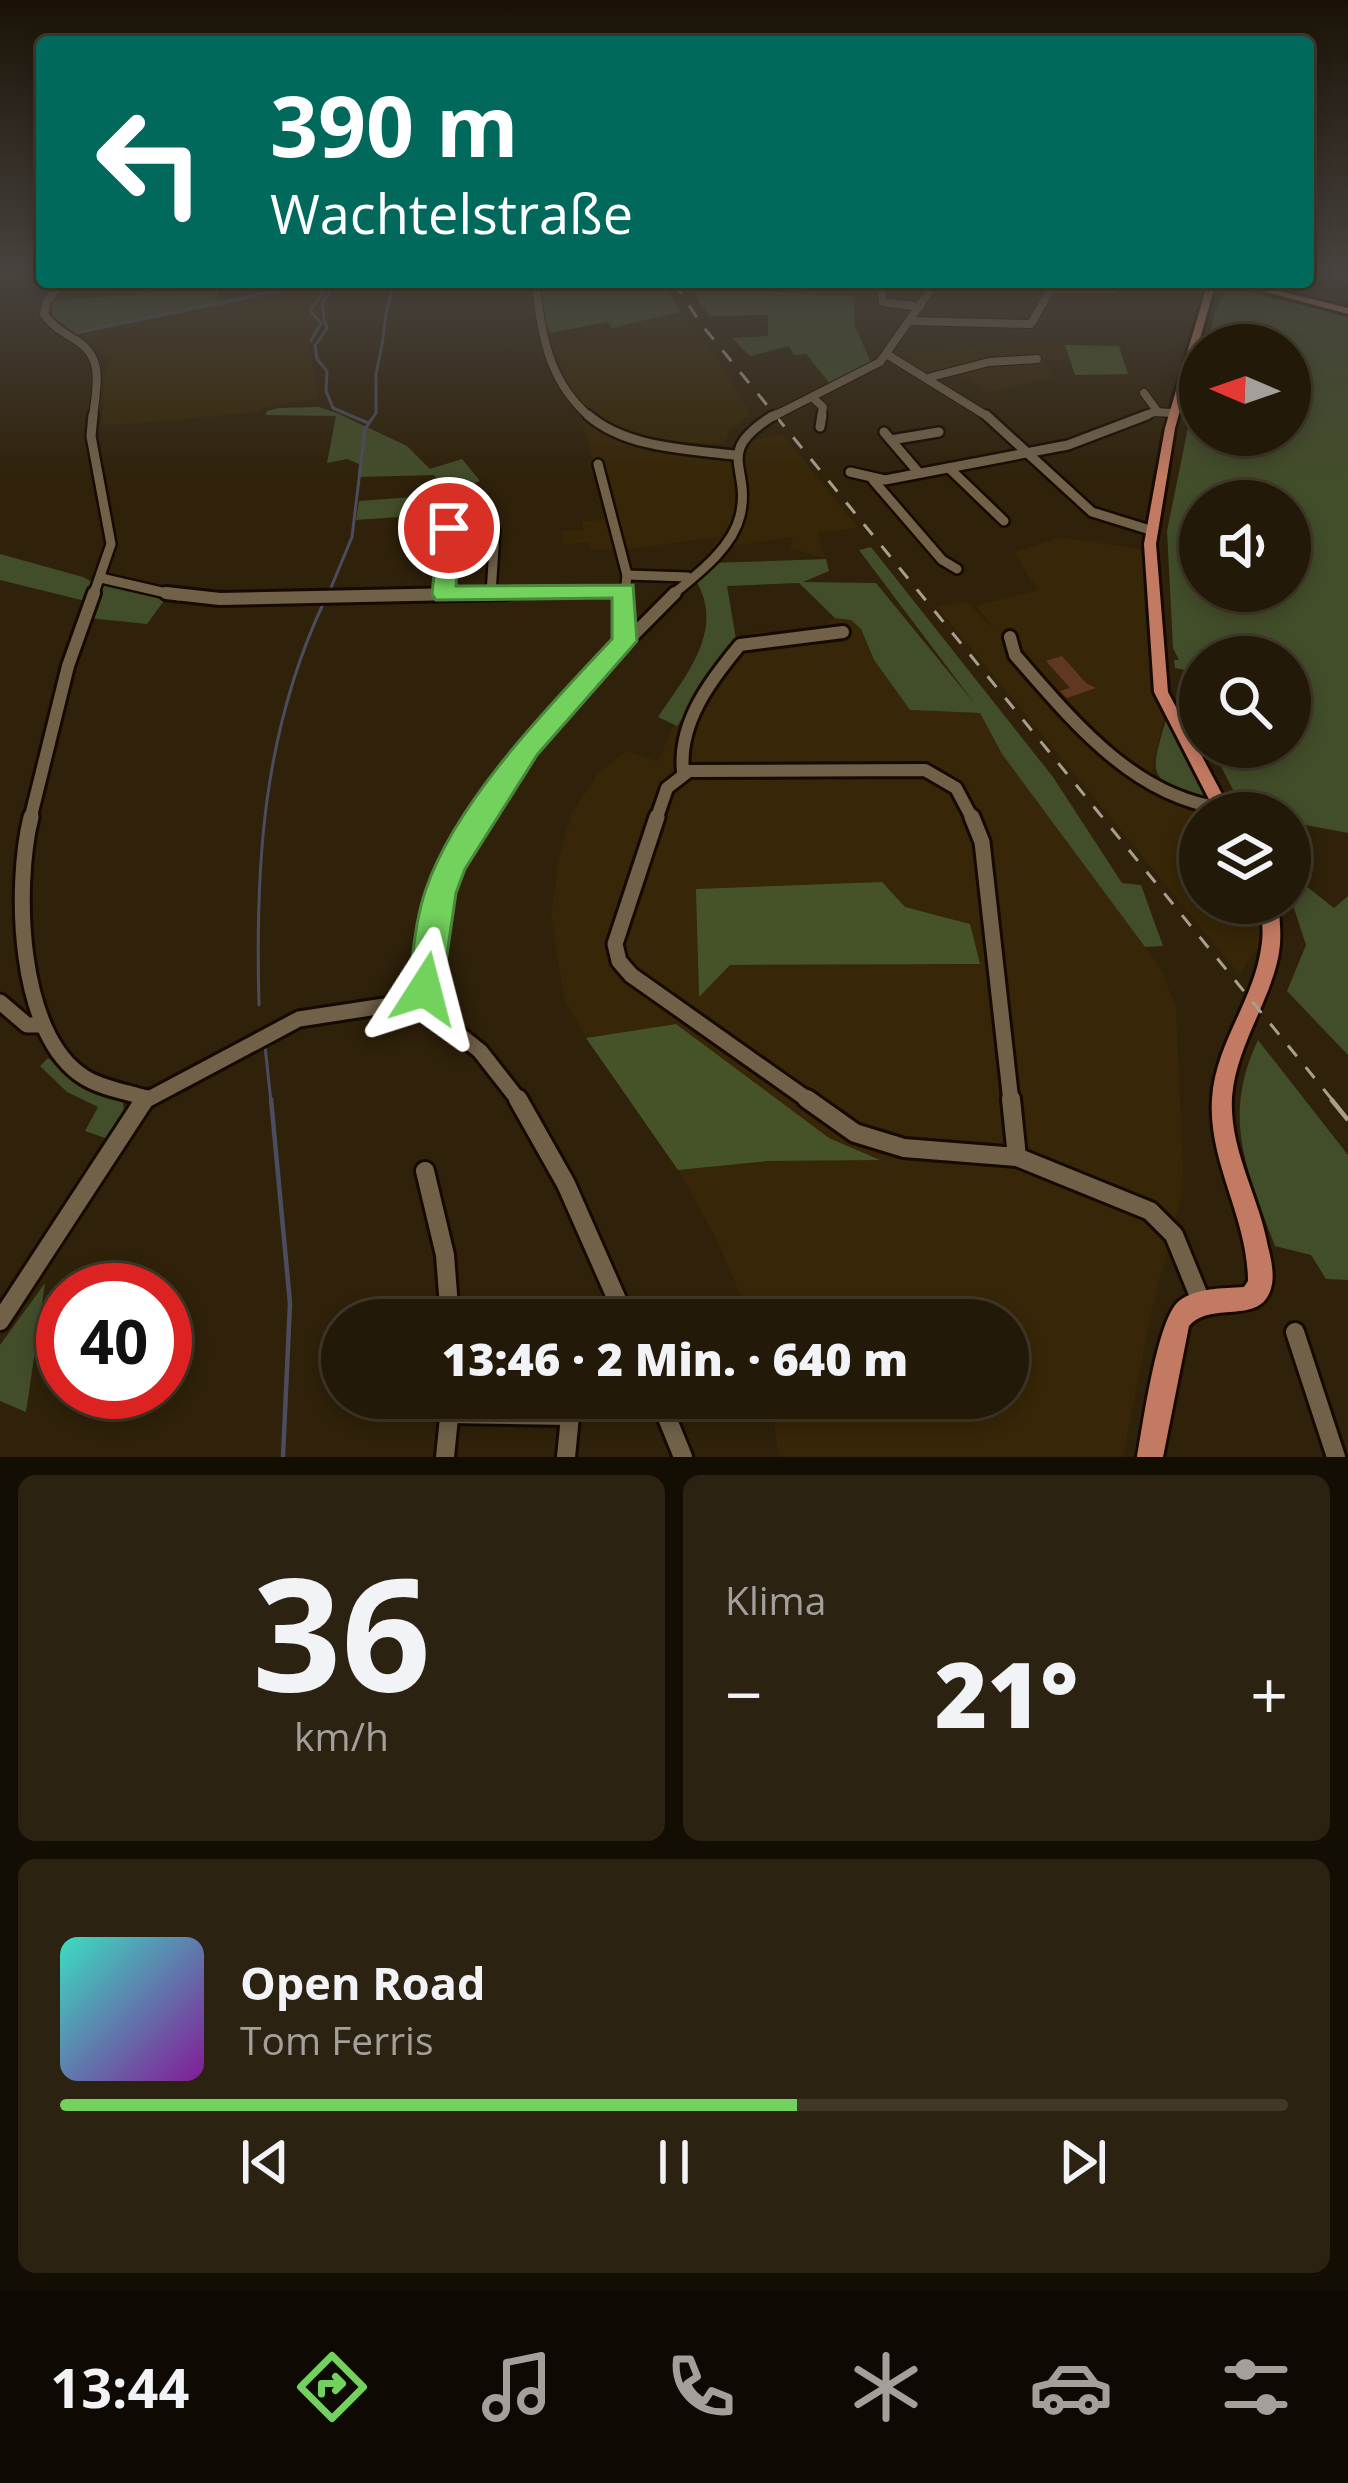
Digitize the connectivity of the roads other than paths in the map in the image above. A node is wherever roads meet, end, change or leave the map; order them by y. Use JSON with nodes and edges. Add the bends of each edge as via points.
{"nodes":[{"id":1,"x":83,"y":343,"type":"edge"},
{"id":2,"x":541,"y":343,"type":"edge"},
{"id":3,"x":896,"y":343,"type":"edge"},
{"id":4,"x":1195,"y":343,"type":"edge"},
{"id":5,"x":888,"y":355,"type":"junction"},
{"id":6,"x":1037,"y":359,"type":"dead end"},
{"id":7,"x":931,"y":377,"type":"junction"},
{"id":8,"x":1144,"y":393,"type":"dead end"},
{"id":9,"x":813,"y":398,"type":"junction"},
{"id":10,"x":1158,"y":412,"type":"junction"},
{"id":11,"x":1174,"y":413,"type":"junction"},
{"id":12,"x":820,"y":428,"type":"dead end"},
{"id":13,"x":939,"y":432,"type":"dead end"},
{"id":14,"x":1028,"y":453,"type":"junction"},
{"id":15,"x":734,"y":455,"type":"junction"},
{"id":16,"x":598,"y":464,"type":"dead end"},
{"id":17,"x":949,"y":468,"type":"junction"},
{"id":18,"x":850,"y":472,"type":"dead end"},
{"id":19,"x":919,"y":473,"type":"junction"},
{"id":20,"x":873,"y":480,"type":"junction"},
{"id":21,"x":1004,"y":521,"type":"dead end"},
{"id":22,"x":449,"y":528,"type":"dead end"},
{"id":23,"x":1150,"y":530,"type":"junction"},
{"id":24,"x":495,"y":531,"type":"dead end"},
{"id":25,"x":957,"y":569,"type":"dead end"},
{"id":26,"x":627,"y":575,"type":"junction"},
{"id":27,"x":688,"y":577,"type":"junction"},
{"id":28,"x":101,"y":578,"type":"junction"},
{"id":29,"x":624,"y":590,"type":"junction"},
{"id":30,"x":444,"y":594,"type":"junction"},
{"id":31,"x":491,"y":594,"type":"junction"},
{"id":32,"x":843,"y":632,"type":"dead end"},
{"id":33,"x":1010,"y":637,"type":"dead end"},
{"id":34,"x":624,"y":641,"type":"junction"},
{"id":35,"x":682,"y":772,"type":"junction"},
{"id":36,"x":1213,"y":792,"type":"edge"},
{"id":37,"x":1179,"y":799,"type":"edge"},
{"id":38,"x":1271,"y":924,"type":"edge"},
{"id":39,"x":417,"y":1001,"type":"junction"},
{"id":40,"x":0,"y":1002,"type":"edge"},
{"id":41,"x":42,"y":1025,"type":"junction"},
{"id":42,"x":146,"y":1098,"type":"junction"},
{"id":43,"x":1017,"y":1156,"type":"junction"},
{"id":44,"x":425,"y":1171,"type":"dead end"},
{"id":45,"x":448,"y":1299,"type":"edge"},
{"id":46,"x":616,"y":1299,"type":"edge"},
{"id":47,"x":1201,"y":1301,"type":"junction"},
{"id":48,"x":0,"y":1321,"type":"edge"},
{"id":49,"x":1294,"y":1332,"type":"dead end"},
{"id":50,"x":449,"y":1419,"type":"edge"},
{"id":51,"x":570,"y":1419,"type":"edge"},
{"id":52,"x":668,"y":1419,"type":"edge"},
{"id":53,"x":445,"y":1457,"type":"edge"},
{"id":54,"x":566,"y":1457,"type":"edge"},
{"id":55,"x":683,"y":1457,"type":"edge"},
{"id":56,"x":1150,"y":1457,"type":"edge"},
{"id":57,"x":1336,"y":1457,"type":"edge"}],
"edges":[{"from":1,"to":28,"type":"street","via":[[98,364],[91,436],[111,538]]},
{"from":2,"to":15,"type":"street","via":[[583,415],[643,443]]},
{"from":3,"to":5,"type":"street"},
{"from":4,"to":11,"type":"main road"},
{"from":5,"to":7,"type":"street"},
{"from":5,"to":9,"type":"street"},
{"from":6,"to":7,"type":"street"},
{"from":7,"to":14,"type":"street"},
{"from":8,"to":10,"type":"street"},
{"from":9,"to":12,"type":"street","via":[[823,407]]},
{"from":9,"to":15,"type":"street","bridge":true,"via":[[745,432]]},
{"from":10,"to":11,"type":"street"},
{"from":10,"to":14,"type":"street"},
{"from":11,"to":23,"type":"main road"},
{"from":13,"to":19,"type":"street","via":[[888,436]]},
{"from":14,"to":17,"type":"street"},
{"from":14,"to":23,"type":"street","via":[[1092,512]]},
{"from":15,"to":27,"type":"street","via":[[736,529]]},
{"from":16,"to":26,"type":"street"},
{"from":17,"to":19,"type":"street"},
{"from":17,"to":21,"type":"street"},
{"from":18,"to":20,"type":"street"},
{"from":19,"to":20,"type":"street"},
{"from":20,"to":25,"type":"street"},
{"from":22,"to":30,"type":"street"},
{"from":23,"to":36,"type":"main road","via":[[1161,692]]},
{"from":24,"to":31,"type":"street"},
{"from":26,"to":27,"type":"street"},
{"from":26,"to":29,"type":"street"},
{"from":27,"to":34,"type":"street"},
{"from":28,"to":30,"type":"street","via":[[196,598]]},
{"from":28,"to":41,"type":"street","via":[[68,666],[23,859],[21,924]]},
{"from":29,"to":31,"type":"street"},
{"from":29,"to":34,"type":"street"},
{"from":30,"to":31,"type":"street"},
{"from":32,"to":35,"type":"street","via":[[740,645],[695,713],[679,757]]},
{"from":33,"to":37,"type":"street","via":[[1015,655],[1099,748]]},
{"from":34,"to":39,"type":"street","via":[[527,748],[452,863]]},
{"from":35,"to":43,"type":"street","via":[[925,770],[952,781],[982,842]]},
{"from":35,"to":43,"type":"street","via":[[667,788],[615,944],[631,976],[855,1133],[904,1148]]},
{"from":38,"to":47,"type":"main road","via":[[1273,950],[1227,1065],[1221,1101],[1260,1284],[1244,1299]]},
{"from":39,"to":42,"type":"street","via":[[299,1019]]},
{"from":39,"to":46,"type":"street","via":[[463,1034],[503,1080]]},
{"from":40,"to":41,"type":"street","via":[[27,1025]]},
{"from":41,"to":42,"type":"street","via":[[57,1053],[85,1077]]},
{"from":42,"to":48,"type":"street"},
{"from":43,"to":47,"type":"street","via":[[1166,1223]]},
{"from":44,"to":45,"type":"street"},
{"from":47,"to":56,"type":"main road","via":[[1184,1310],[1175,1329]]},
{"from":49,"to":57,"type":"street"},
{"from":50,"to":53,"type":"street"},
{"from":51,"to":54,"type":"street"},
{"from":52,"to":55,"type":"street"}]}
